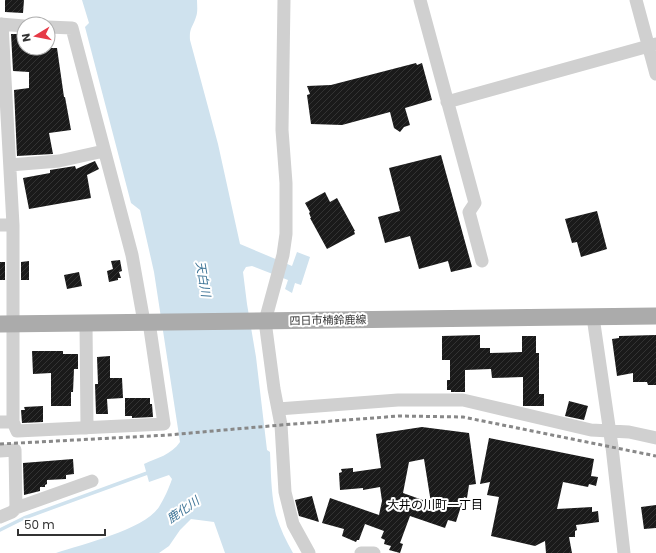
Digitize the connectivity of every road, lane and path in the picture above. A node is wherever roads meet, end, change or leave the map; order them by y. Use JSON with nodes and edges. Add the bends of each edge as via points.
{"nodes":[{"id":1,"x":284,"y":0,"type":"edge"},
{"id":2,"x":420,"y":0,"type":"edge"},
{"id":3,"x":636,"y":0,"type":"edge"},
{"id":4,"x":1,"y":24,"type":"edge"},
{"id":5,"x":16,"y":25,"type":"edge"},
{"id":6,"x":56,"y":27,"type":"edge"},
{"id":7,"x":652,"y":45,"type":"edge"},
{"id":8,"x":656,"y":74,"type":"edge"},
{"id":9,"x":447,"y":102,"type":"junction"},
{"id":10,"x":104,"y":151,"type":"junction"},
{"id":11,"x":10,"y":165,"type":"junction"},
{"id":12,"x":0,"y":225,"type":"edge"},
{"id":13,"x":14,"y":225,"type":"junction"},
{"id":14,"x":482,"y":261,"type":"dead end"},
{"id":15,"x":656,"y":316,"type":"edge"},
{"id":16,"x":593,"y":317,"type":"junction"},
{"id":17,"x":261,"y":321,"type":"junction"},
{"id":18,"x":149,"y":322,"type":"junction"},
{"id":19,"x":86,"y":323,"type":"junction"},
{"id":20,"x":6,"y":324,"type":"edge"},
{"id":21,"x":278,"y":408,"type":"junction"},
{"id":22,"x":6,"y":422,"type":"edge"},
{"id":23,"x":87,"y":428,"type":"junction"},
{"id":24,"x":610,"y":431,"type":"junction"},
{"id":25,"x":656,"y":438,"type":"edge"},
{"id":26,"x":0,"y":451,"type":"edge"},
{"id":27,"x":92,"y":481,"type":"dead end"},
{"id":28,"x":16,"y":508,"type":"junction"},
{"id":29,"x":0,"y":517,"type":"edge"},
{"id":30,"x":309,"y":553,"type":"edge"},
{"id":31,"x":361,"y":553,"type":"edge"},
{"id":32,"x":374,"y":553,"type":"edge"},
{"id":33,"x":624,"y":553,"type":"edge"}],
"edges":[{"from":1,"to":17,"type":"street","via":[[282,130],[286,234],[275,280]]},
{"from":2,"to":9,"type":"street"},
{"from":3,"to":7,"type":"street"},
{"from":4,"to":5,"type":"street"},
{"from":4,"to":11,"type":"street"},
{"from":6,"to":10,"type":"street","via":[[72,28]]},
{"from":7,"to":8,"type":"street"},
{"from":7,"to":9,"type":"street"},
{"from":9,"to":14,"type":"street","via":[[475,203],[469,212]]},
{"from":10,"to":11,"type":"street","via":[[59,161]]},
{"from":10,"to":18,"type":"street"},
{"from":11,"to":13,"type":"street"},
{"from":12,"to":13,"type":"street"},
{"from":13,"to":20,"type":"street"},
{"from":15,"to":16,"type":"main road","name":"四日市楠鈴鹿線"},
{"from":16,"to":17,"type":"main road","name":"四日市楠鈴鹿線"},
{"from":16,"to":24,"type":"street"},
{"from":17,"to":18,"type":"main road","name":"四日市楠鈴鹿線"},
{"from":17,"to":21,"type":"street"},
{"from":18,"to":19,"type":"main road","name":"四日市楠鈴鹿線"},
{"from":18,"to":23,"type":"street","via":[[164,424]]},
{"from":19,"to":20,"type":"main road","name":"四日市楠鈴鹿線"},
{"from":19,"to":23,"type":"street"},
{"from":20,"to":22,"type":"street"},
{"from":21,"to":24,"type":"street","via":[[398,400],[463,400],[591,430]]},
{"from":21,"to":30,"type":"street","via":[[289,511]]},
{"from":22,"to":23,"type":"street","via":[[17,431]]},
{"from":24,"to":25,"type":"street"},
{"from":24,"to":33,"type":"street"},
{"from":26,"to":28,"type":"street","via":[[15,450]]},
{"from":27,"to":28,"type":"street"},
{"from":28,"to":29,"type":"street"},
{"from":31,"to":32,"type":"street"}]}
